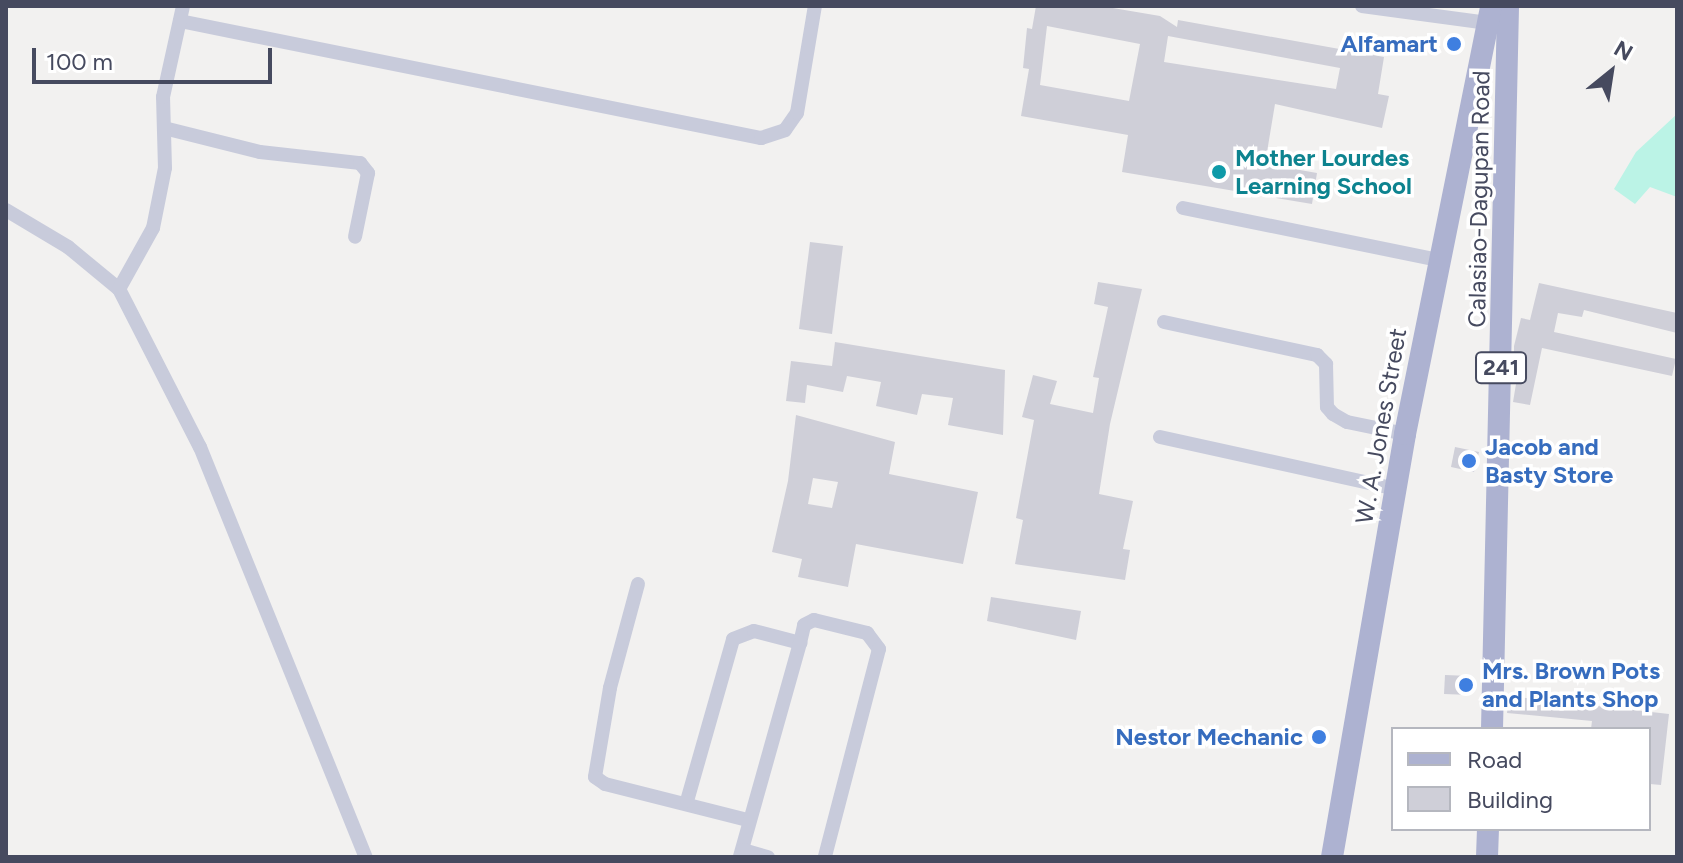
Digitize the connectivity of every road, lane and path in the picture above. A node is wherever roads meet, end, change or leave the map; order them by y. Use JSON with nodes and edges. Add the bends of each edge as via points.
{"nodes":[{"id":1,"x":815,"y":6,"type":"edge"},
{"id":2,"x":1362,"y":6,"type":"edge"},
{"id":3,"x":1508,"y":6,"type":"edge"},
{"id":4,"x":182,"y":13,"type":"edge"},
{"id":5,"x":1489,"y":14,"type":"edge"},
{"id":6,"x":164,"y":128,"type":"junction"},
{"id":7,"x":1183,"y":208,"type":"dead end"},
{"id":8,"x":6,"y":210,"type":"edge"},
{"id":9,"x":355,"y":237,"type":"dead end"},
{"id":10,"x":1438,"y":260,"type":"junction"},
{"id":11,"x":119,"y":289,"type":"junction"},
{"id":12,"x":1164,"y":322,"type":"dead end"},
{"id":13,"x":1405,"y":434,"type":"junction"},
{"id":14,"x":1160,"y":437,"type":"dead end"},
{"id":15,"x":1396,"y":489,"type":"junction"},
{"id":16,"x":638,"y":584,"type":"dead end"},
{"id":17,"x":800,"y":643,"type":"junction"},
{"id":18,"x":1492,"y":727,"type":"edge"},
{"id":19,"x":687,"y":801,"type":"junction"},
{"id":20,"x":747,"y":820,"type":"junction"},
{"id":21,"x":1488,"y":831,"type":"edge"},
{"id":22,"x":742,"y":853,"type":"edge"},
{"id":23,"x":366,"y":857,"type":"edge"},
{"id":24,"x":768,"y":857,"type":"edge"},
{"id":25,"x":825,"y":857,"type":"edge"},
{"id":26,"x":1332,"y":857,"type":"edge"},
{"id":27,"x":1487,"y":857,"type":"edge"}],
"edges":[{"from":1,"to":4,"type":"street","via":[[797,113],[785,130],[761,138]]},
{"from":2,"to":5,"type":"street"},
{"from":3,"to":18,"type":"main road","name":"Calasiao-Dagupan Road","number":"241"},
{"from":4,"to":6,"type":"street","via":[[163,97]]},
{"from":5,"to":10,"type":"main road","name":"W. A. Jones Street"},
{"from":6,"to":9,"type":"street","via":[[260,152],[360,163],[368,173]]},
{"from":6,"to":11,"type":"street","via":[[165,168],[153,228]]},
{"from":7,"to":10,"type":"street"},
{"from":8,"to":11,"type":"street","via":[[68,247]]},
{"from":10,"to":13,"type":"main road","name":"W. A. Jones Street"},
{"from":11,"to":23,"type":"street","via":[[200,447]]},
{"from":12,"to":13,"type":"street","via":[[1317,355],[1326,364],[1327,407],[1333,414]]},
{"from":13,"to":15,"type":"main road","name":"W. A. Jones Street"},
{"from":14,"to":15,"type":"street"},
{"from":15,"to":26,"type":"main road","name":"W. A. Jones Street"},
{"from":16,"to":19,"type":"street","via":[[610,688],[595,777],[605,784]]},
{"from":17,"to":19,"type":"street","via":[[754,631],[733,639]]},
{"from":17,"to":20,"type":"street"},
{"from":17,"to":25,"type":"street","via":[[804,625],[814,620],[867,633],[879,649]]},
{"from":19,"to":20,"type":"street"},
{"from":20,"to":22,"type":"street"},
{"from":21,"to":27,"type":"main road"},
{"from":22,"to":24,"type":"street"}]}
